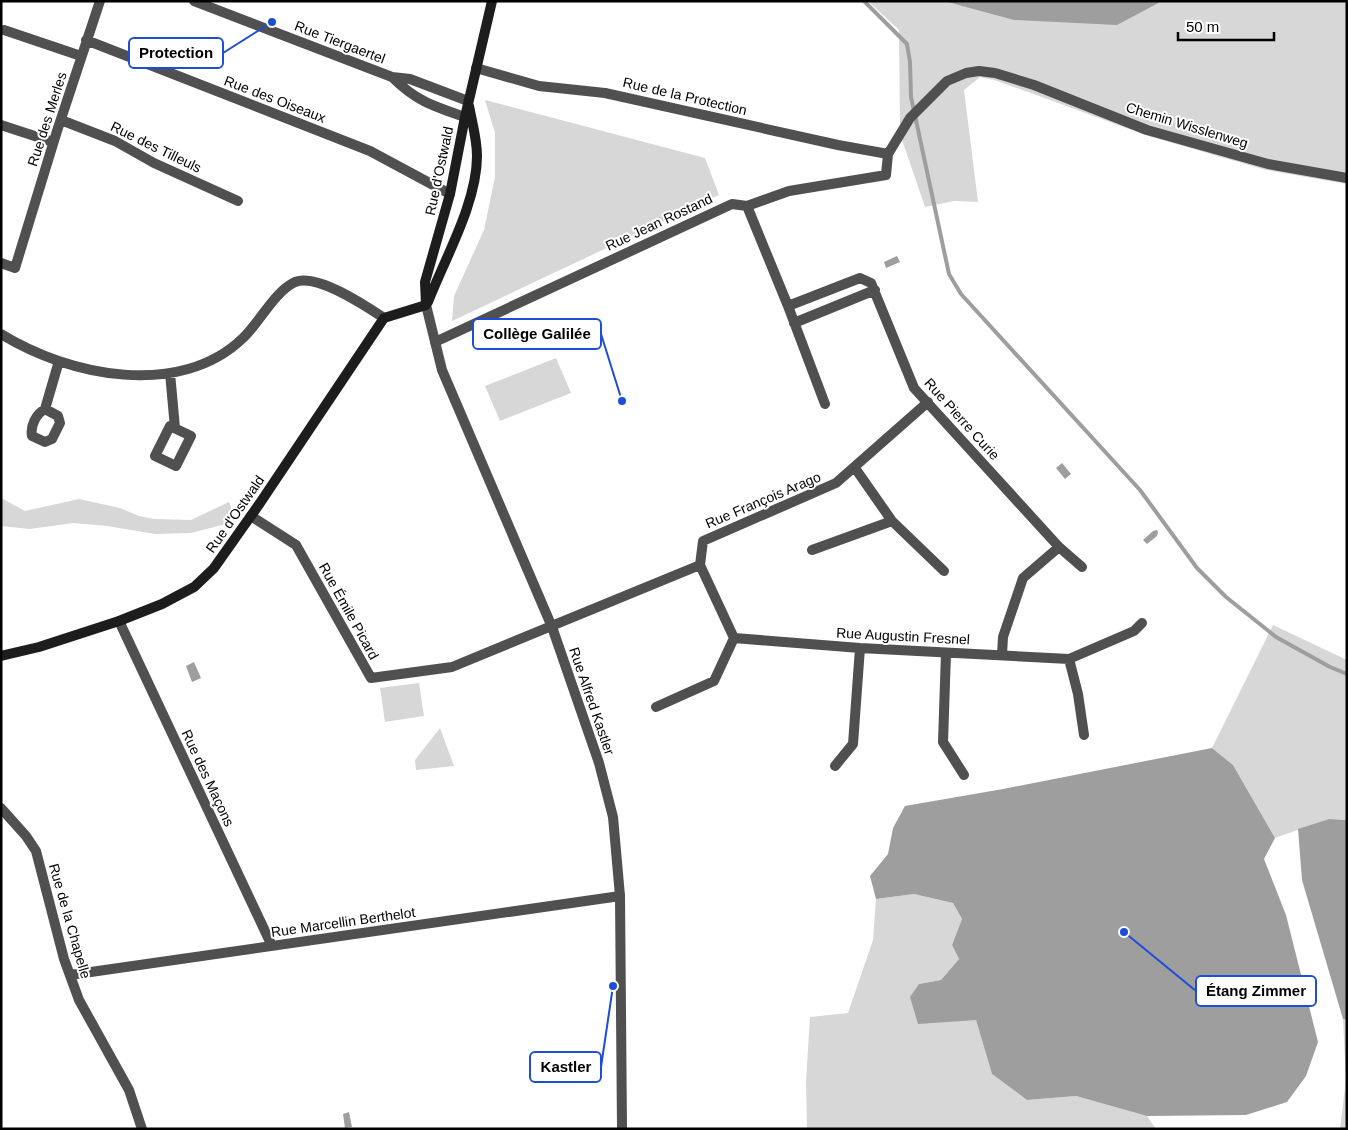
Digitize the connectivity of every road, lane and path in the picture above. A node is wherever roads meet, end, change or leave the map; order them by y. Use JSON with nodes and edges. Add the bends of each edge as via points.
{"nodes":[{"id":1,"x":100,"y":1,"type":"edge"},
{"id":2,"x":194,"y":1,"type":"edge"},
{"id":3,"x":492,"y":1,"type":"edge"},
{"id":4,"x":4,"y":30,"type":"dead end"},
{"id":5,"x":86,"y":40,"type":"junction"},
{"id":6,"x":81,"y":56,"type":"junction"},
{"id":7,"x":476,"y":68,"type":"junction"},
{"id":8,"x":392,"y":77,"type":"junction"},
{"id":9,"x":468,"y":101,"type":"junction"},
{"id":10,"x":465,"y":117,"type":"junction"},
{"id":11,"x":61,"y":120,"type":"junction"},
{"id":12,"x":1,"y":125,"type":"edge"},
{"id":13,"x":53,"y":142,"type":"junction"},
{"id":14,"x":888,"y":154,"type":"junction"},
{"id":15,"x":1347,"y":178,"type":"edge"},
{"id":16,"x":450,"y":194,"type":"junction"},
{"id":17,"x":238,"y":201,"type":"dead end"},
{"id":18,"x":747,"y":206,"type":"junction"},
{"id":19,"x":1,"y":263,"type":"edge"},
{"id":20,"x":875,"y":290,"type":"junction"},
{"id":21,"x":426,"y":305,"type":"junction"},
{"id":22,"x":788,"y":306,"type":"junction"},
{"id":23,"x":384,"y":318,"type":"junction"},
{"id":24,"x":794,"y":323,"type":"junction"},
{"id":25,"x":1,"y":334,"type":"edge"},
{"id":26,"x":435,"y":342,"type":"junction"},
{"id":27,"x":59,"y":361,"type":"junction"},
{"id":28,"x":170,"y":373,"type":"junction"},
{"id":29,"x":928,"y":402,"type":"junction"},
{"id":30,"x":825,"y":404,"type":"dead end"},
{"id":31,"x":45,"y":409,"type":"dead end"},
{"id":32,"x":175,"y":428,"type":"dead end"},
{"id":33,"x":855,"y":468,"type":"junction"},
{"id":34,"x":250,"y":516,"type":"junction"},
{"id":35,"x":892,"y":521,"type":"junction"},
{"id":36,"x":1059,"y":547,"type":"junction"},
{"id":37,"x":812,"y":550,"type":"dead end"},
{"id":38,"x":700,"y":565,"type":"junction"},
{"id":39,"x":1082,"y":566,"type":"dead end"},
{"id":40,"x":944,"y":571,"type":"dead end"},
{"id":41,"x":119,"y":621,"type":"junction"},
{"id":42,"x":1142,"y":623,"type":"dead end"},
{"id":43,"x":552,"y":627,"type":"junction"},
{"id":44,"x":734,"y":638,"type":"junction"},
{"id":45,"x":860,"y":648,"type":"junction"},
{"id":46,"x":946,"y":653,"type":"junction"},
{"id":47,"x":1002,"y":655,"type":"junction"},
{"id":48,"x":1,"y":656,"type":"edge"},
{"id":49,"x":1069,"y":658,"type":"junction"},
{"id":50,"x":656,"y":706,"type":"dead end"},
{"id":51,"x":1084,"y":735,"type":"dead end"},
{"id":52,"x":835,"y":766,"type":"dead end"},
{"id":53,"x":964,"y":775,"type":"dead end"},
{"id":54,"x":1,"y":808,"type":"edge"},
{"id":55,"x":620,"y":896,"type":"junction"},
{"id":56,"x":272,"y":946,"type":"junction"},
{"id":57,"x":70,"y":975,"type":"junction"},
{"id":58,"x":142,"y":1129,"type":"edge"},
{"id":59,"x":622,"y":1129,"type":"edge"}],
"edges":[{"from":1,"to":5,"type":"street","name":"Rue des Merles"},
{"from":2,"to":8,"type":"street","name":"Rue Tiergaertel"},
{"from":3,"to":7,"type":"main road","name":"Rue d'Ostwald"},
{"from":4,"to":6,"type":"street"},
{"from":5,"to":6,"type":"street","name":"Rue des Merles"},
{"from":5,"to":16,"type":"street","name":"Rue des Oiseaux","via":[[370,151]]},
{"from":6,"to":11,"type":"street","name":"Rue des Merles"},
{"from":7,"to":9,"type":"main road","name":"Rue d'Ostwald"},
{"from":7,"to":14,"type":"street","name":"Rue de la Protection","via":[[540,86],[605,93]]},
{"from":8,"to":9,"type":"street","name":"Rue Tiergaertel","via":[[410,80]]},
{"from":8,"to":10,"type":"street","name":"Rue Tiergaertel","via":[[421,101]]},
{"from":9,"to":10,"type":"main road","name":"Rue d'Ostwald"},
{"from":9,"to":21,"type":"main road","name":"Rue d'Ostwald","via":[[477,156],[475,180],[464,215]]},
{"from":10,"to":16,"type":"main road","name":"Rue d'Ostwald"},
{"from":11,"to":13,"type":"street","name":"Rue des Merles"},
{"from":11,"to":17,"type":"street","name":"Rue des Tilleuls","via":[[116,141],[154,163]]},
{"from":12,"to":13,"type":"street"},
{"from":13,"to":19,"type":"street","name":"Rue des Merles","via":[[15,268]]},
{"from":14,"to":15,"type":"street","name":"Chemin Wisslenweg","via":[[910,118],[947,81],[979,71],[1034,85],[1147,130],[1268,164]]},
{"from":14,"to":18,"type":"street","name":"Rue Jean Rostand","via":[[886,175],[788,191]]},
{"from":16,"to":21,"type":"main road","name":"Rue d'Ostwald","via":[[425,282]]},
{"from":18,"to":22,"type":"street"},
{"from":18,"to":26,"type":"street","name":"Rue Jean Rostand","via":[[732,204]]},
{"from":20,"to":22,"type":"street","name":"Rue Pierre Curie","via":[[871,283],[860,278]]},
{"from":20,"to":24,"type":"street"},
{"from":20,"to":29,"type":"street","name":"Rue Pierre Curie","via":[[914,388]]},
{"from":21,"to":23,"type":"main road"},
{"from":21,"to":26,"type":"street","name":"Rue Alfred Kastler"},
{"from":22,"to":24,"type":"street"},
{"from":23,"to":28,"type":"street","via":[[327,286],[308,281],[296,282],[281,292],[243,337],[221,356]]},
{"from":23,"to":34,"type":"main road","name":"Rue d'Ostwald"},
{"from":24,"to":30,"type":"street"},
{"from":25,"to":27,"type":"street"},
{"from":26,"to":43,"type":"street","name":"Rue Alfred Kastler","via":[[442,370]]},
{"from":27,"to":28,"type":"street","via":[[127,376]]},
{"from":27,"to":31,"type":"street"},
{"from":28,"to":32,"type":"street"},
{"from":29,"to":33,"type":"street","name":"Rue François Arago"},
{"from":29,"to":36,"type":"street","name":"Rue Pierre Curie"},
{"from":33,"to":35,"type":"street"},
{"from":33,"to":38,"type":"street","name":"Rue François Arago","via":[[836,483],[703,541]]},
{"from":34,"to":41,"type":"main road","name":"Rue d'Ostwald","via":[[214,568],[194,586],[162,604]]},
{"from":34,"to":43,"type":"street","name":"Rue Émile Picard","via":[[296,544],[372,678],[452,667]]},
{"from":35,"to":37,"type":"street"},
{"from":35,"to":40,"type":"street"},
{"from":36,"to":39,"type":"street","name":"Rue Pierre Curie"},
{"from":36,"to":47,"type":"street","via":[[1023,578],[1003,637]]},
{"from":38,"to":43,"type":"street"},
{"from":38,"to":44,"type":"street"},
{"from":41,"to":48,"type":"main road","name":"Rue d'Ostwald"},
{"from":41,"to":56,"type":"street","name":"Rue des Maçons"},
{"from":42,"to":49,"type":"street","name":"Rue Augustin Fresnel","via":[[1134,631]]},
{"from":43,"to":55,"type":"street","name":"Rue Alfred Kastler","via":[[599,763],[613,817]]},
{"from":44,"to":45,"type":"street","name":"Rue Augustin Fresnel"},
{"from":44,"to":50,"type":"street","via":[[714,681]]},
{"from":45,"to":46,"type":"street","name":"Rue Augustin Fresnel"},
{"from":45,"to":52,"type":"street","via":[[852,744]]},
{"from":46,"to":47,"type":"street","name":"Rue Augustin Fresnel"},
{"from":46,"to":53,"type":"street","via":[[942,742]]},
{"from":47,"to":49,"type":"street","name":"Rue Augustin Fresnel"},
{"from":49,"to":51,"type":"street"},
{"from":54,"to":57,"type":"street","name":"Rue de la Chapelle","via":[[36,851]]},
{"from":55,"to":56,"type":"street","name":"Rue Marcellin Berthelot"},
{"from":55,"to":59,"type":"street","name":"Rue Alfred Kastler"},
{"from":56,"to":57,"type":"street","name":"Rue Marcellin Berthelot"},
{"from":57,"to":58,"type":"street","name":"Rue de la Chapelle","via":[[79,1000],[129,1090]]}]}
